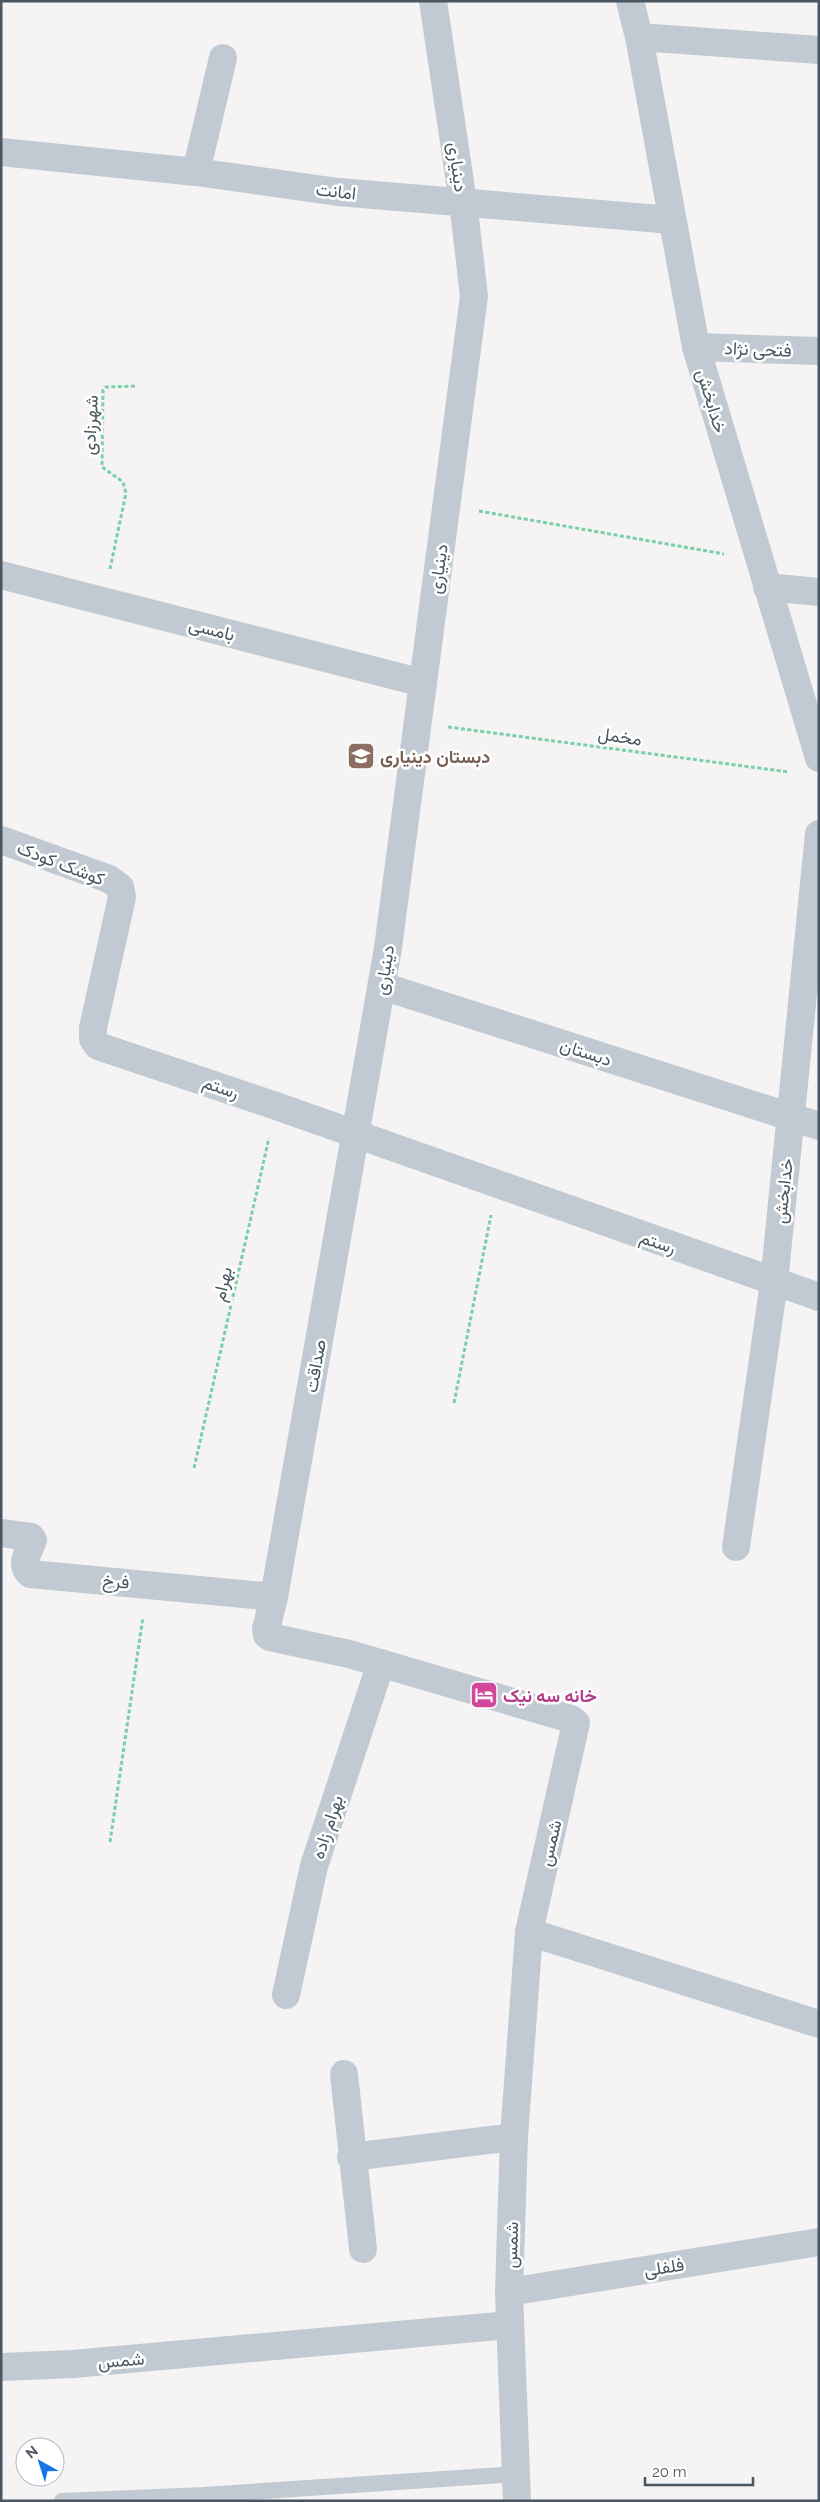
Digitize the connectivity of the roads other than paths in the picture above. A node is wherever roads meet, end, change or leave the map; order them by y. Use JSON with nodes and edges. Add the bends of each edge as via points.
{"nodes":[{"id":1,"x":433,"y":1,"type":"edge"},
{"id":2,"x":630,"y":1,"type":"edge"},
{"id":3,"x":639,"y":37,"type":"junction"},
{"id":4,"x":819,"y":50,"type":"edge"},
{"id":5,"x":223,"y":58,"type":"dead end"},
{"id":6,"x":1,"y":152,"type":"edge"},
{"id":7,"x":196,"y":172,"type":"junction"},
{"id":8,"x":463,"y":202,"type":"junction"},
{"id":9,"x":672,"y":220,"type":"junction"},
{"id":10,"x":696,"y":347,"type":"junction"},
{"id":11,"x":819,"y":351,"type":"edge"},
{"id":12,"x":1,"y":575,"type":"edge"},
{"id":13,"x":768,"y":587,"type":"junction"},
{"id":14,"x":819,"y":592,"type":"edge"},
{"id":15,"x":423,"y":683,"type":"junction"},
{"id":16,"x":809,"y":766,"type":"edge"},
{"id":17,"x":819,"y":834,"type":"edge"},
{"id":18,"x":1,"y":840,"type":"edge"},
{"id":19,"x":120,"y":888,"type":"joint"},
{"id":20,"x":816,"y":891,"type":"edge"},
{"id":21,"x":382,"y":986,"type":"junction"},
{"id":22,"x":791,"y":1118,"type":"junction"},
{"id":23,"x":819,"y":1126,"type":"edge"},
{"id":24,"x":356,"y":1135,"type":"junction"},
{"id":25,"x":774,"y":1283,"type":"junction"},
{"id":26,"x":819,"y":1297,"type":"edge"},
{"id":27,"x":1,"y":1532,"type":"edge"},
{"id":28,"x":736,"y":1547,"type":"dead end"},
{"id":29,"x":274,"y":1597,"type":"junction"},
{"id":30,"x":381,"y":1663,"type":"junction"},
{"id":31,"x":529,"y":1932,"type":"junction"},
{"id":32,"x":286,"y":1995,"type":"dead end"},
{"id":33,"x":819,"y":2024,"type":"edge"},
{"id":34,"x":344,"y":2074,"type":"dead end"},
{"id":35,"x":514,"y":2137,"type":"junction"},
{"id":36,"x":352,"y":2157,"type":"junction"},
{"id":37,"x":819,"y":2242,"type":"edge"},
{"id":38,"x":363,"y":2249,"type":"dead end"},
{"id":39,"x":509,"y":2292,"type":"junction"},
{"id":40,"x":510,"y":2325,"type":"junction"},
{"id":41,"x":1,"y":2367,"type":"edge"},
{"id":42,"x":516,"y":2488,"type":"edge"},
{"id":43,"x":204,"y":2498,"type":"edge"},
{"id":44,"x":62,"y":2501,"type":"edge"}],
"edges":[{"from":1,"to":8,"type":"street","name":"دینیاری"},
{"from":2,"to":3,"type":"street","name":"خدابخش"},
{"from":3,"to":4,"type":"street"},
{"from":3,"to":9,"type":"street","name":"خدابخش"},
{"from":5,"to":7,"type":"street"},
{"from":6,"to":7,"type":"street","name":"امانت"},
{"from":7,"to":8,"type":"street","name":"امانت","via":[[338,192]]},
{"from":8,"to":9,"type":"street","name":"امانت"},
{"from":8,"to":15,"type":"street","name":"دینیاری","via":[[474,296]]},
{"from":9,"to":10,"type":"street","name":"خدابخش"},
{"from":10,"to":11,"type":"street","name":"فتحی نژاد"},
{"from":10,"to":13,"type":"street","name":"خدابخش"},
{"from":12,"to":15,"type":"street","name":"بامسی"},
{"from":13,"to":14,"type":"street"},
{"from":13,"to":16,"type":"street","name":"خدابخش"},
{"from":15,"to":21,"type":"street","name":"دینیاری"},
{"from":17,"to":20,"type":"street","name":"خدابخش"},
{"from":18,"to":19,"type":"street","name":"کوشک کودک","via":[[109,880]]},
{"from":19,"to":24,"type":"street","name":"رستم","via":[[122,897],[93,1028],[93,1039],[98,1046]]},
{"from":20,"to":22,"type":"street","name":"خدابخش"},
{"from":21,"to":22,"type":"street","name":"دبستان"},
{"from":21,"to":24,"type":"street","name":"دینیاری"},
{"from":22,"to":23,"type":"street","name":"دبستان"},
{"from":22,"to":25,"type":"street","name":"خدابخش"},
{"from":24,"to":25,"type":"street","name":"رستم"},
{"from":24,"to":29,"type":"street","name":"صداقت"},
{"from":25,"to":26,"type":"street","name":"رستم"},
{"from":25,"to":28,"type":"street","name":"خدابخش"},
{"from":27,"to":29,"type":"street","name":"فرخ","via":[[31,1537],[33,1540],[24,1564],[30,1574]]},
{"from":29,"to":30,"type":"street","name":"شمس","via":[[266,1628],[270,1637]]},
{"from":30,"to":31,"type":"street","name":"شمس","via":[[571,1719],[576,1724]]},
{"from":30,"to":32,"type":"street","name":"بهرام زاده","via":[[314,1866]]},
{"from":31,"to":33,"type":"street"},
{"from":31,"to":35,"type":"street","name":"شمس"},
{"from":34,"to":36,"type":"street"},
{"from":35,"to":36,"type":"street"},
{"from":35,"to":39,"type":"street","name":"شمس"},
{"from":36,"to":38,"type":"street"},
{"from":37,"to":39,"type":"street","name":"فلفلی"},
{"from":39,"to":40,"type":"street","name":"شمس"},
{"from":40,"to":41,"type":"street","name":"شمس","via":[[73,2364]]},
{"from":40,"to":42,"type":"street","name":"شمس"},
{"from":42,"to":43,"type":"lane"},
{"from":43,"to":44,"type":"lane"}]}
